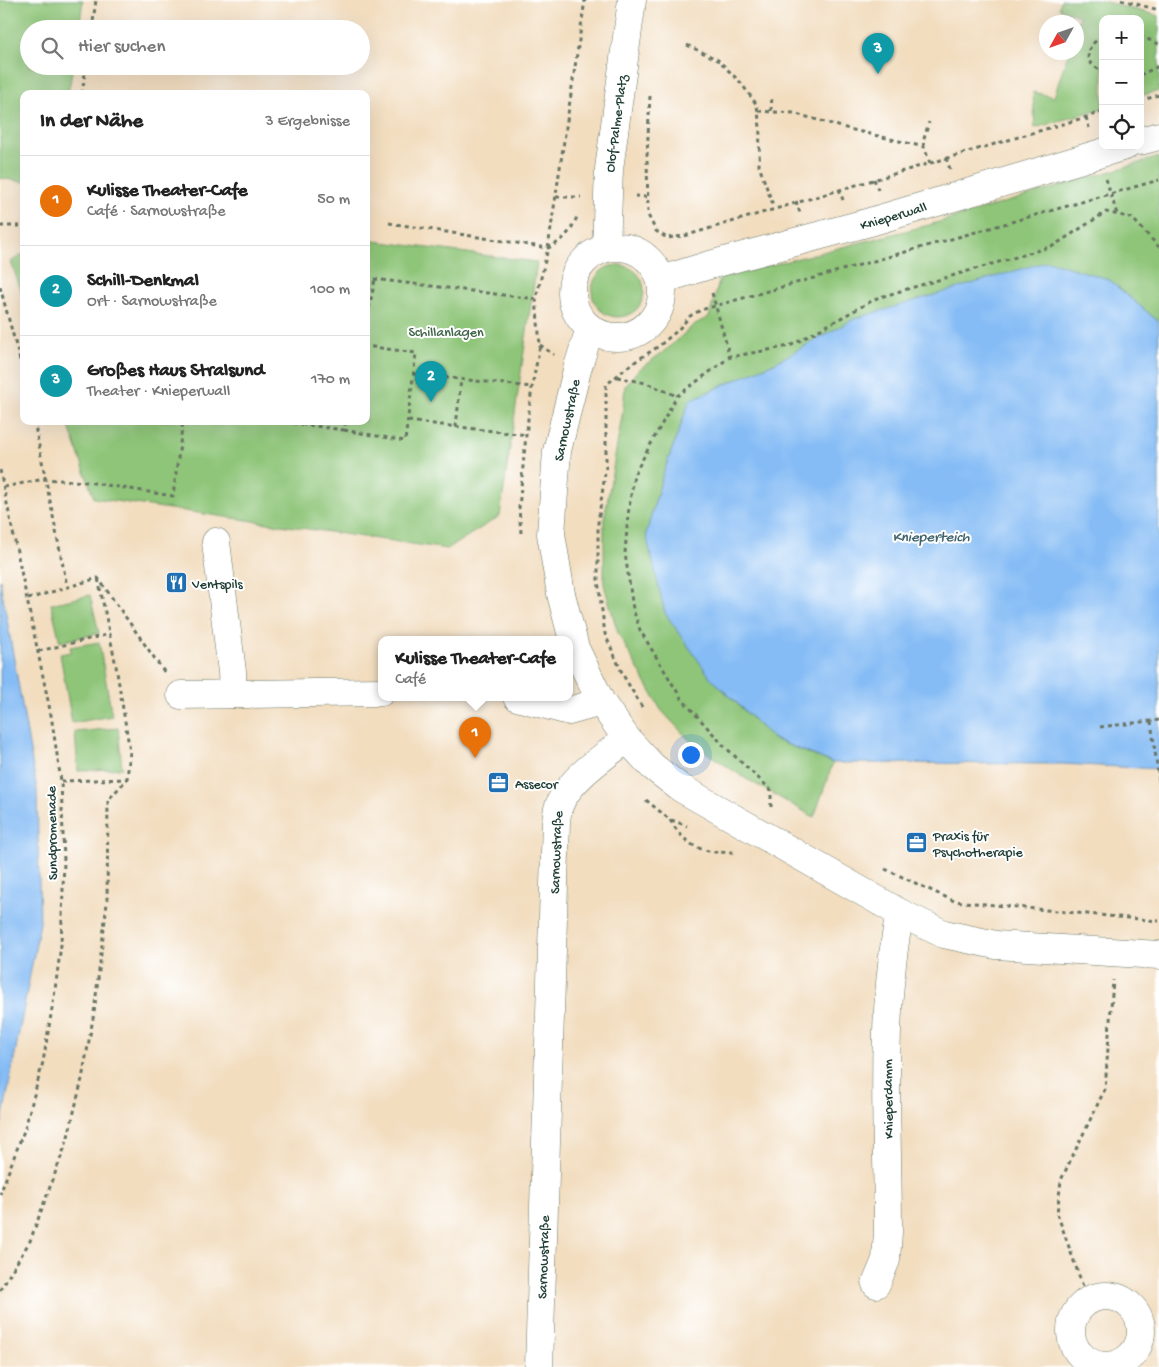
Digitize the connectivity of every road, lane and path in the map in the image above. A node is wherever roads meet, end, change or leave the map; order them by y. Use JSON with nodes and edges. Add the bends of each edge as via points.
{"nodes":[{"id":1,"x":96,"y":0,"type":"edge"},
{"id":2,"x":585,"y":0,"type":"edge"},
{"id":3,"x":632,"y":0,"type":"edge"},
{"id":4,"x":1120,"y":0,"type":"edge"},
{"id":5,"x":1159,"y":10,"type":"edge"},
{"id":6,"x":93,"y":20,"type":"edge"},
{"id":7,"x":1144,"y":38,"type":"edge"},
{"id":8,"x":1099,"y":39,"type":"edge"},
{"id":9,"x":1159,"y":44,"type":"edge"},
{"id":10,"x":687,"y":45,"type":"dead end"},
{"id":11,"x":1159,"y":66,"type":"edge"},
{"id":12,"x":1099,"y":71,"type":"edge"},
{"id":13,"x":1144,"y":73,"type":"edge"},
{"id":14,"x":85,"y":75,"type":"edge"},
{"id":15,"x":83,"y":90,"type":"edge"},
{"id":16,"x":1159,"y":95,"type":"edge"},
{"id":17,"x":772,"y":96,"type":"dead end"},
{"id":18,"x":1144,"y":100,"type":"edge"},
{"id":19,"x":758,"y":111,"type":"junction"},
{"id":20,"x":771,"y":112,"type":"junction"},
{"id":21,"x":1099,"y":113,"type":"edge"},
{"id":22,"x":929,"y":122,"type":"dead end"},
{"id":23,"x":1159,"y":136,"type":"edge"},
{"id":24,"x":1144,"y":140,"type":"edge"},
{"id":25,"x":924,"y":147,"type":"junction"},
{"id":26,"x":1112,"y":150,"type":"edge"},
{"id":27,"x":647,"y":156,"type":"dead end"},
{"id":28,"x":930,"y":162,"type":"junction"},
{"id":29,"x":1159,"y":180,"type":"edge"},
{"id":30,"x":581,"y":197,"type":"dead end"},
{"id":31,"x":580,"y":205,"type":"dead end"},
{"id":32,"x":774,"y":208,"type":"junction"},
{"id":33,"x":578,"y":213,"type":"dead end"},
{"id":34,"x":389,"y":223,"type":"dead end"},
{"id":35,"x":0,"y":226,"type":"edge"},
{"id":36,"x":20,"y":226,"type":"edge"},
{"id":37,"x":1159,"y":247,"type":"edge"},
{"id":38,"x":548,"y":248,"type":"junction"},
{"id":39,"x":606,"y":248,"type":"junction"},
{"id":40,"x":370,"y":278,"type":"edge"},
{"id":41,"x":376,"y":279,"type":"junction"},
{"id":42,"x":661,"y":280,"type":"junction"},
{"id":43,"x":0,"y":287,"type":"edge"},
{"id":44,"x":536,"y":299,"type":"junction"},
{"id":45,"x":370,"y":306,"type":"edge"},
{"id":46,"x":715,"y":306,"type":"junction"},
{"id":47,"x":590,"y":328,"type":"junction"},
{"id":48,"x":540,"y":345,"type":"dead end"},
{"id":49,"x":370,"y":347,"type":"edge"},
{"id":50,"x":730,"y":357,"type":"junction"},
{"id":51,"x":20,"y":360,"type":"edge"},
{"id":52,"x":413,"y":374,"type":"junction"},
{"id":53,"x":616,"y":376,"type":"junction"},
{"id":54,"x":461,"y":379,"type":"junction"},
{"id":55,"x":532,"y":387,"type":"dead end"},
{"id":56,"x":677,"y":396,"type":"junction"},
{"id":57,"x":408,"y":421,"type":"junction"},
{"id":58,"x":35,"y":425,"type":"edge"},
{"id":59,"x":182,"y":425,"type":"edge"},
{"id":60,"x":307,"y":425,"type":"edge"},
{"id":61,"x":345,"y":425,"type":"edge"},
{"id":62,"x":456,"y":427,"type":"junction"},
{"id":63,"x":344,"y":430,"type":"junction"},
{"id":64,"x":559,"y":441,"type":"junction"},
{"id":65,"x":0,"y":470,"type":"edge"},
{"id":66,"x":44,"y":479,"type":"junction"},
{"id":67,"x":4,"y":487,"type":"junction"},
{"id":68,"x":216,"y":542,"type":"dead end"},
{"id":69,"x":98,"y":578,"type":"junction"},
{"id":70,"x":67,"y":586,"type":"junction"},
{"id":71,"x":28,"y":599,"type":"junction"},
{"id":72,"x":110,"y":634,"type":"junction"},
{"id":73,"x":572,"y":636,"type":"edge"},
{"id":74,"x":573,"y":640,"type":"edge"},
{"id":75,"x":38,"y":651,"type":"junction"},
{"id":76,"x":378,"y":692,"type":"edge"},
{"id":77,"x":233,"y":694,"type":"junction"},
{"id":78,"x":181,"y":695,"type":"joint"},
{"id":79,"x":532,"y":701,"type":"edge"},
{"id":80,"x":601,"y":702,"type":"junction"},
{"id":81,"x":646,"y":714,"type":"dead end"},
{"id":82,"x":1159,"y":720,"type":"edge"},
{"id":83,"x":1151,"y":721,"type":"junction"},
{"id":84,"x":1100,"y":727,"type":"dead end"},
{"id":85,"x":627,"y":739,"type":"junction"},
{"id":86,"x":126,"y":779,"type":"junction"},
{"id":87,"x":61,"y":781,"type":"junction"},
{"id":88,"x":1159,"y":781,"type":"edge"},
{"id":89,"x":762,"y":802,"type":"dead end"},
{"id":90,"x":771,"y":807,"type":"junction"},
{"id":91,"x":780,"y":812,"type":"dead end"},
{"id":92,"x":669,"y":820,"type":"dead end"},
{"id":93,"x":763,"y":834,"type":"junction"},
{"id":94,"x":740,"y":852,"type":"dead end"},
{"id":95,"x":881,"y":868,"type":"dead end"},
{"id":96,"x":900,"y":913,"type":"junction"},
{"id":97,"x":1159,"y":921,"type":"edge"},
{"id":98,"x":1118,"y":952,"type":"junction"},
{"id":99,"x":1159,"y":956,"type":"edge"},
{"id":100,"x":0,"y":1194,"type":"edge"},
{"id":101,"x":876,"y":1284,"type":"dead end"},
{"id":102,"x":0,"y":1290,"type":"edge"},
{"id":103,"x":1088,"y":1301,"type":"junction"},
{"id":104,"x":1089,"y":1365,"type":"edge"},
{"id":105,"x":539,"y":1367,"type":"edge"}],
"edges":[{"from":1,"to":6,"type":"path"},
{"from":2,"to":38,"type":"path"},
{"from":3,"to":39,"type":"street","name":"Olof-Palme-Platz","via":[[609,169]]},
{"from":4,"to":5,"type":"path"},
{"from":7,"to":9,"type":"path"},
{"from":8,"to":12,"type":"path","via":[[1088,51],[1088,61]]},
{"from":10,"to":19,"type":"path","via":[[718,60],[741,82]]},
{"from":11,"to":13,"type":"path"},
{"from":14,"to":15,"type":"path"},
{"from":16,"to":18,"type":"path"},
{"from":17,"to":20,"type":"path"},
{"from":19,"to":20,"type":"path"},
{"from":19,"to":32,"type":"path","via":[[759,166]]},
{"from":20,"to":25,"type":"path","via":[[793,113]]},
{"from":21,"to":28,"type":"path"},
{"from":22,"to":25,"type":"path"},
{"from":23,"to":24,"type":"street"},
{"from":25,"to":28,"type":"path"},
{"from":26,"to":42,"type":"street","name":"Knieperwall"},
{"from":27,"to":32,"type":"path","via":[[648,216],[656,231],[667,238],[684,236]]},
{"from":28,"to":32,"type":"path"},
{"from":29,"to":46,"type":"path"},
{"from":30,"to":31,"type":"path"},
{"from":33,"to":38,"type":"path","via":[[561,242]]},
{"from":34,"to":38,"type":"path"},
{"from":35,"to":36,"type":"path"},
{"from":37,"to":50,"type":"path","via":[[1132,218],[1106,212],[1053,246],[878,298],[790,346]]},
{"from":38,"to":44,"type":"path"},
{"from":39,"to":42,"type":"street","via":[[620,247],[640,253],[656,267]]},
{"from":39,"to":47,"type":"street","via":[[593,253],[582,263],[572,290],[580,317]]},
{"from":40,"to":41,"type":"path"},
{"from":41,"to":44,"type":"path"},
{"from":41,"to":45,"type":"path"},
{"from":42,"to":47,"type":"street","via":[[660,308],[642,330],[616,337]]},
{"from":43,"to":51,"type":"path"},
{"from":44,"to":48,"type":"path"},
{"from":46,"to":50,"type":"path"},
{"from":46,"to":53,"type":"path","via":[[690,316],[678,330]]},
{"from":47,"to":64,"type":"street","name":"Sarnowstraße"},
{"from":49,"to":52,"type":"path","via":[[416,353]]},
{"from":50,"to":56,"type":"path"},
{"from":52,"to":54,"type":"path"},
{"from":52,"to":57,"type":"path"},
{"from":53,"to":56,"type":"path","via":[[646,383]]},
{"from":53,"to":81,"type":"path","via":[[606,385],[606,466],[598,523],[598,580],[605,634],[623,675]]},
{"from":54,"to":55,"type":"path"},
{"from":54,"to":62,"type":"path"},
{"from":56,"to":90,"type":"path","via":[[634,475],[625,553],[633,609],[640,630],[681,698],[724,746],[772,790]]},
{"from":57,"to":62,"type":"path"},
{"from":57,"to":63,"type":"path","via":[[405,442]]},
{"from":58,"to":66,"type":"path"},
{"from":59,"to":66,"type":"path","via":[[173,496],[88,482]]},
{"from":60,"to":63,"type":"path"},
{"from":61,"to":63,"type":"path"},
{"from":62,"to":64,"type":"path"},
{"from":64,"to":73,"type":"street","name":"Sarnowstraße","via":[[551,534]]},
{"from":65,"to":67,"type":"path","name":"Sundpromenade"},
{"from":66,"to":67,"type":"path"},
{"from":66,"to":70,"type":"path"},
{"from":67,"to":71,"type":"path","name":"Sundpromenade"},
{"from":68,"to":77,"type":"street"},
{"from":69,"to":70,"type":"path"},
{"from":69,"to":72,"type":"path"},
{"from":69,"to":78,"type":"path"},
{"from":70,"to":71,"type":"path"},
{"from":71,"to":75,"type":"path","name":"Sundpromenade"},
{"from":72,"to":75,"type":"path"},
{"from":72,"to":86,"type":"path","via":[[130,752]]},
{"from":74,"to":80,"type":"street","name":"Sarnowstraße"},
{"from":75,"to":87,"type":"path","name":"Sundpromenade"},
{"from":76,"to":77,"type":"street"},
{"from":77,"to":78,"type":"street"},
{"from":79,"to":80,"type":"street","via":[[569,711]]},
{"from":80,"to":85,"type":"street","name":"Sarnowstraße"},
{"from":82,"to":83,"type":"path"},
{"from":83,"to":84,"type":"path"},
{"from":83,"to":88,"type":"path"},
{"from":85,"to":93,"type":"street","via":[[652,766],[678,787]]},
{"from":85,"to":105,"type":"street","name":"Sarnowstraße","via":[[572,785],[559,806],[556,821]]},
{"from":86,"to":87,"type":"path"},
{"from":86,"to":102,"type":"path","via":[[108,800],[106,902],[94,1013],[67,1141],[30,1241]]},
{"from":87,"to":100,"type":"path","name":"Sundpromenade","via":[[64,861],[54,997],[36,1090]]},
{"from":89,"to":90,"type":"path"},
{"from":90,"to":91,"type":"path"},
{"from":90,"to":93,"type":"path"},
{"from":92,"to":94,"type":"path","via":[[693,847],[722,853]]},
{"from":93,"to":96,"type":"street"},
{"from":95,"to":97,"type":"path","via":[[954,901]]},
{"from":96,"to":98,"type":"street","via":[[944,934],[996,945]]},
{"from":96,"to":101,"type":"street","name":"Knieperdamm","via":[[886,1029],[888,1232],[886,1260]]},
{"from":98,"to":99,"type":"street"},
{"from":98,"to":103,"type":"path","via":[[1105,1089],[1061,1180],[1057,1213]]},
{"from":103,"to":104,"type":"street","via":[[1078,1309],[1072,1320],[1071,1332],[1073,1344]]},
{"from":103,"to":104,"type":"street","via":[[1098,1296],[1120,1299],[1130,1305],[1141,1325],[1138,1347],[1122,1363]]}]}
